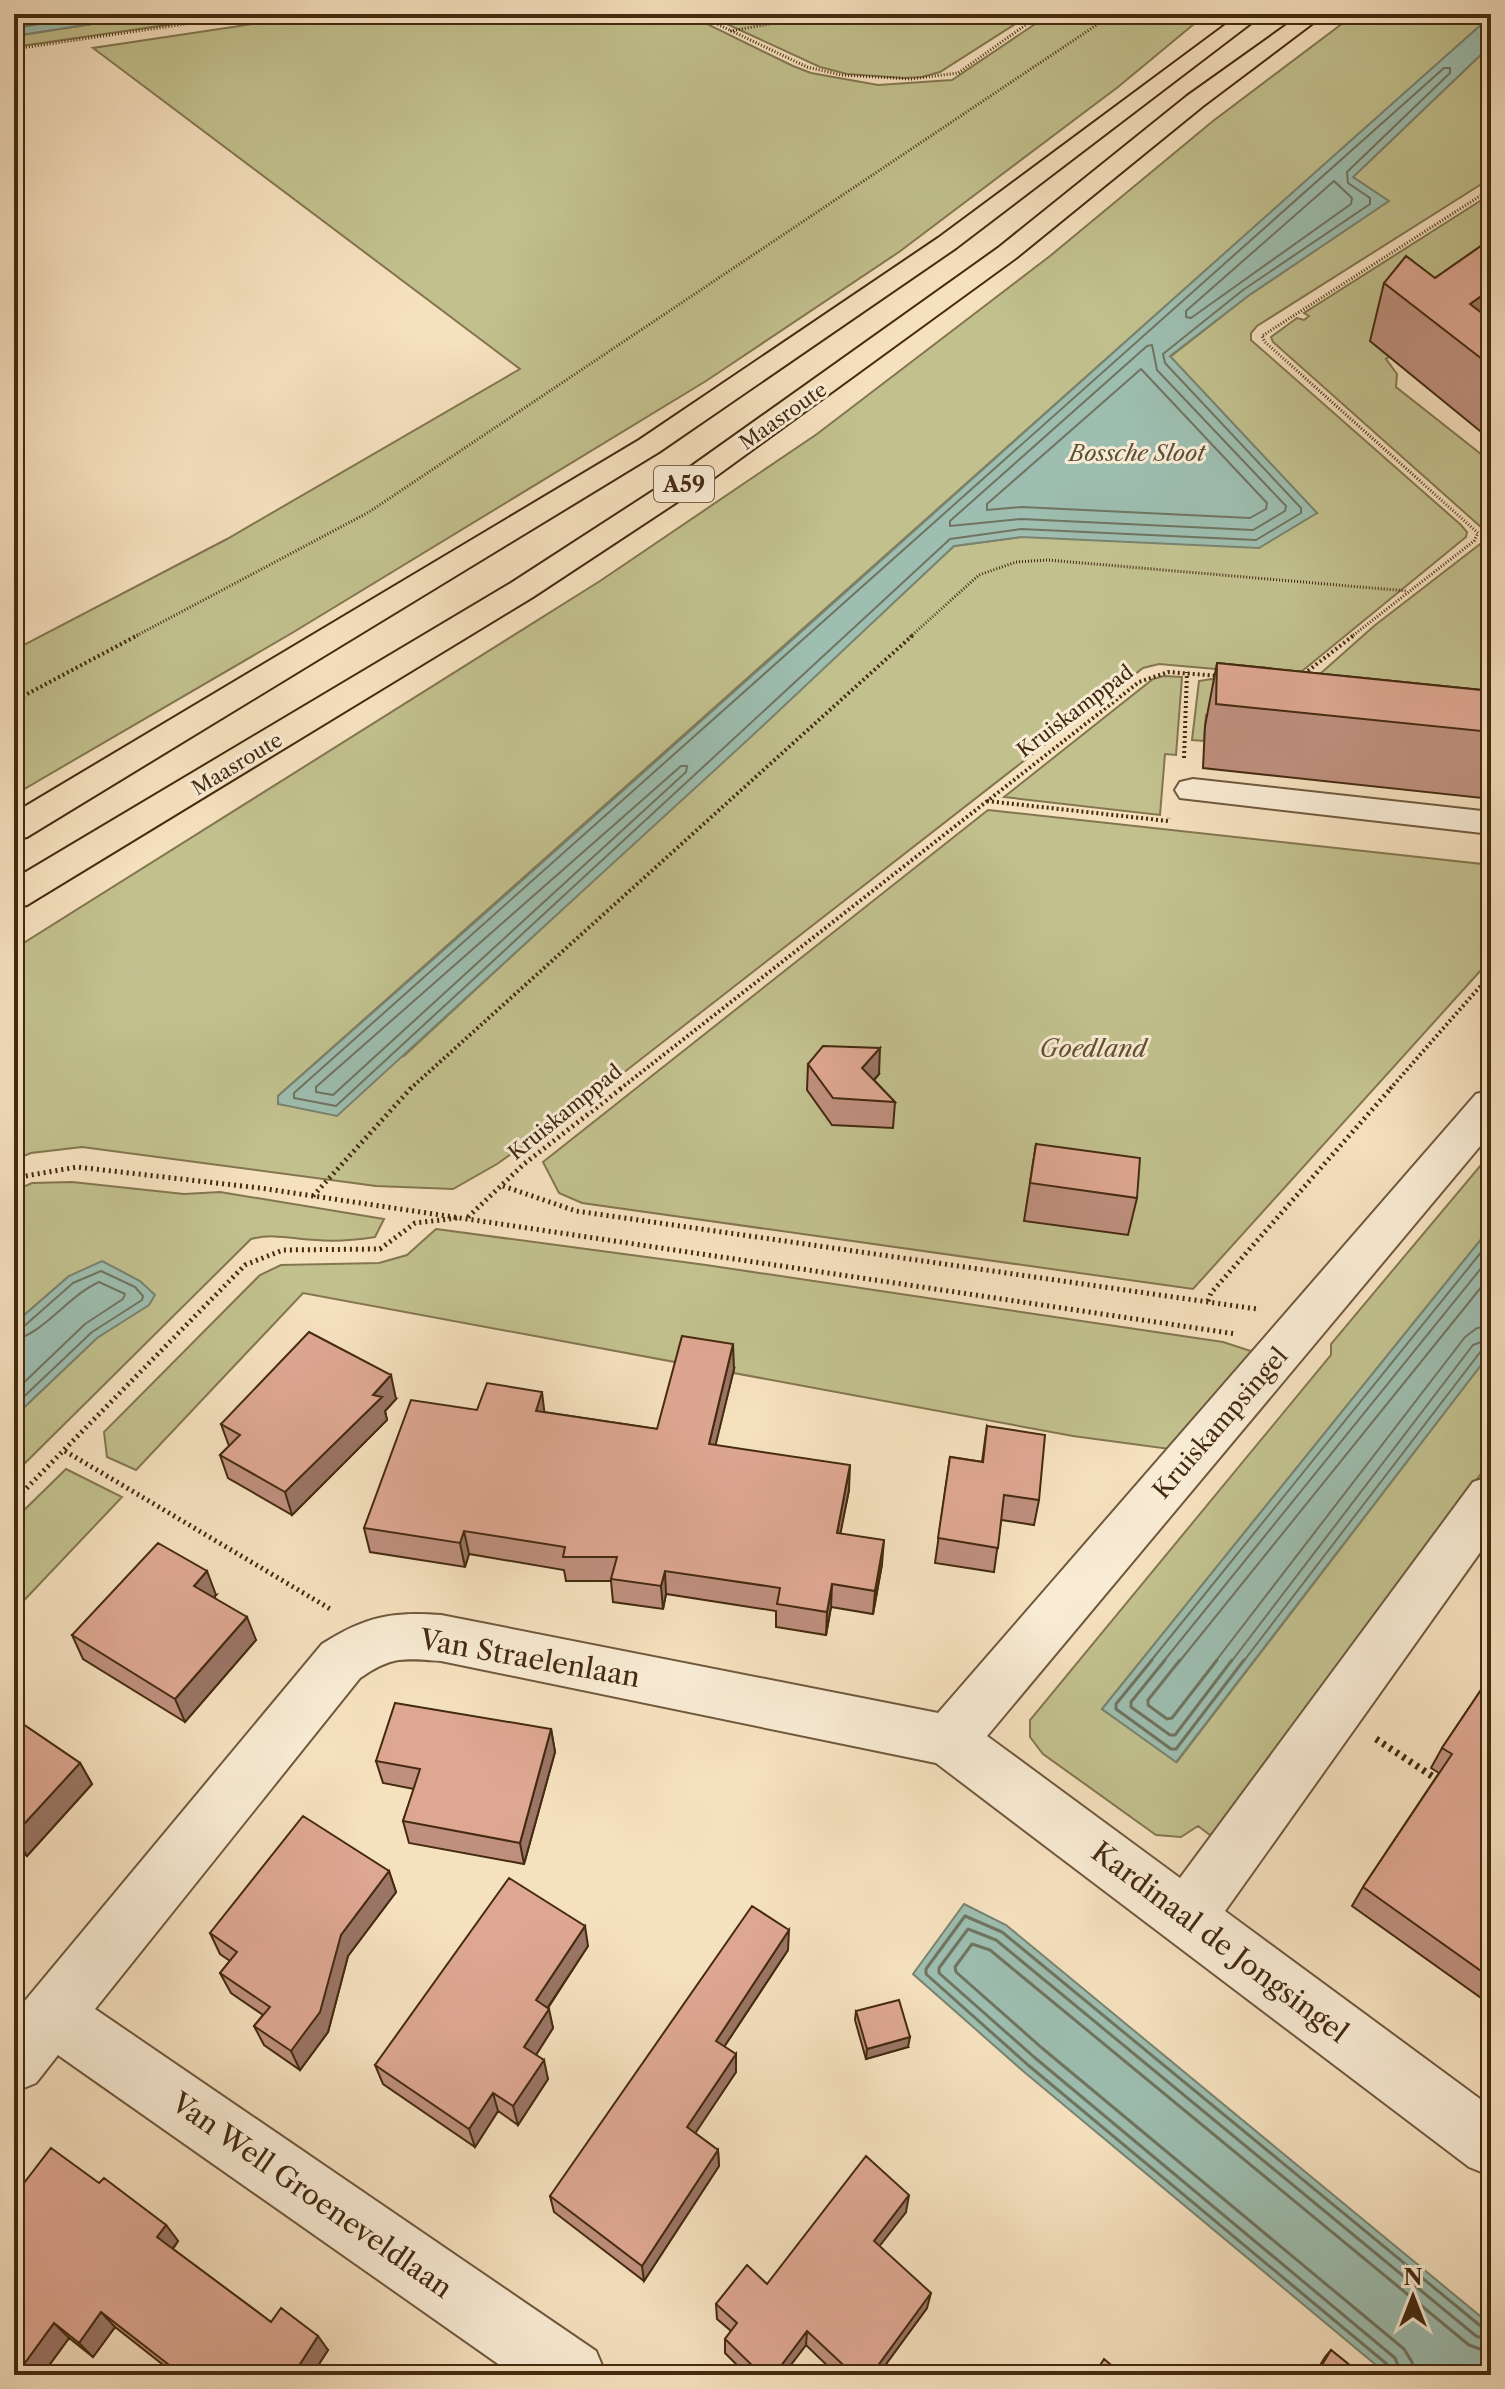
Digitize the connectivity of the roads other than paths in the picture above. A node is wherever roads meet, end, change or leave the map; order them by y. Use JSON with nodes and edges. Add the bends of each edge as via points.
{"nodes":[{"id":1,"x":1253,"y":14,"type":"edge"},
{"id":2,"x":1315,"y":14,"type":"edge"},
{"id":3,"x":1193,"y":790,"type":"road end"},
{"id":4,"x":1491,"y":823,"type":"edge"},
{"id":5,"x":14,"y":829,"type":"edge"},
{"id":6,"x":14,"y":896,"type":"edge"},
{"id":7,"x":1491,"y":1105,"type":"edge"},
{"id":8,"x":1491,"y":1497,"type":"edge"},
{"id":9,"x":949,"y":1740,"type":"junction"},
{"id":10,"x":1186,"y":1917,"type":"junction"},
{"id":11,"x":33,"y":2038,"type":"edge"},
{"id":12,"x":1491,"y":2145,"type":"edge"},
{"id":13,"x":572,"y":2375,"type":"edge"}],
"edges":[{"from":1,"to":5,"type":"highway","number":"A59","via":[[947,243],[649,446]]},
{"from":2,"to":6,"type":"highway","name":"Maasroute","number":"A59","via":[[1195,101],[1007,253],[704,471],[509,599]]},
{"from":3,"to":4,"type":"street"},
{"from":7,"to":9,"type":"street","name":"Kruiskampsingel","via":[[1278,1334]]},
{"from":8,"to":10,"type":"street"},
{"from":9,"to":10,"type":"street","name":"Kardinaal de Jongsingel"},
{"from":9,"to":11,"type":"street","name":"Van Straelenlaan","via":[[441,1638],[391,1634],[341,1661]]},
{"from":10,"to":12,"type":"street","name":"Kardinaal de Jongsingel"},
{"from":11,"to":13,"type":"street","name":"Van Well Groeneveldlaan"}]}
